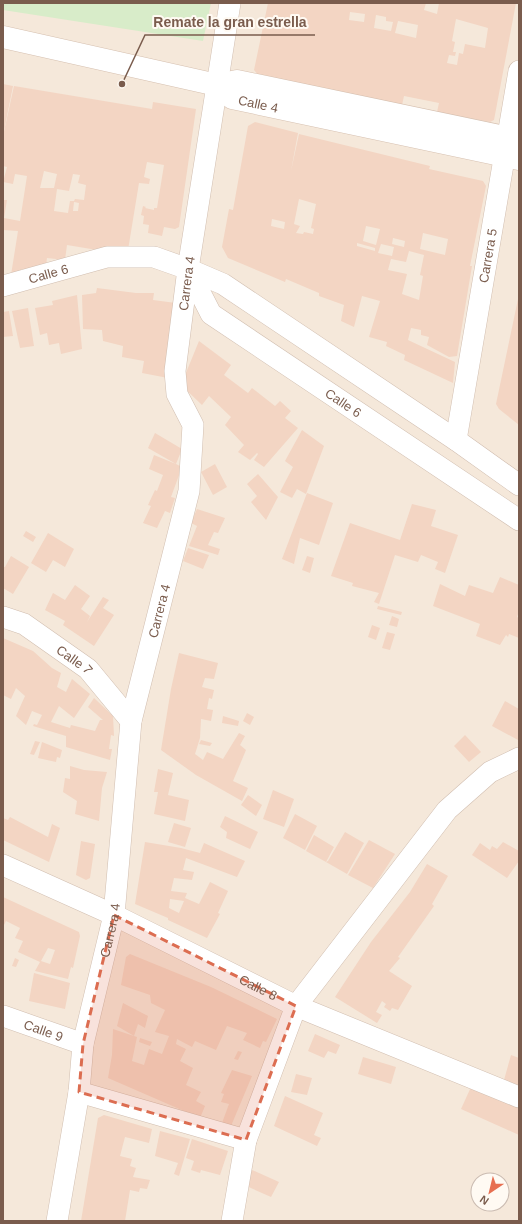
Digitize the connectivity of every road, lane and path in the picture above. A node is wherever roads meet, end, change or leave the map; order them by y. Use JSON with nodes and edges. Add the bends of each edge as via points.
{"nodes":[{"id":1,"x":230,"y":3,"type":"edge"},
{"id":2,"x":3,"y":37,"type":"edge"},
{"id":3,"x":519,"y":71,"type":"edge"},
{"id":4,"x":217,"y":85,"type":"junction"},
{"id":5,"x":512,"y":148,"type":"edge"},
{"id":6,"x":188,"y":268,"type":"junction"},
{"id":7,"x":3,"y":286,"type":"edge"},
{"id":8,"x":456,"y":440,"type":"junction"},
{"id":9,"x":519,"y":485,"type":"edge"},
{"id":10,"x":519,"y":520,"type":"edge"},
{"id":11,"x":3,"y":617,"type":"edge"},
{"id":12,"x":131,"y":721,"type":"junction"},
{"id":13,"x":519,"y":758,"type":"edge"},
{"id":14,"x":3,"y":865,"type":"edge"},
{"id":15,"x":114,"y":914,"type":"junction"},
{"id":16,"x":296,"y":1006,"type":"junction"},
{"id":17,"x":3,"y":1016,"type":"edge"},
{"id":18,"x":84,"y":1044,"type":"junction"},
{"id":19,"x":79,"y":1092,"type":"junction"},
{"id":20,"x":519,"y":1097,"type":"edge"},
{"id":21,"x":246,"y":1140,"type":"junction"},
{"id":22,"x":57,"y":1221,"type":"edge"},
{"id":23,"x":232,"y":1221,"type":"edge"}],
"edges":[{"from":1,"to":4,"type":"street","name":"Carrera 4"},
{"from":2,"to":4,"type":"street","name":"Calle 4"},
{"from":3,"to":5,"type":"street","name":"Carrera 5"},
{"from":4,"to":5,"type":"street","name":"Calle 4","via":[[232,98]]},
{"from":4,"to":6,"type":"street","name":"Carrera 4"},
{"from":5,"to":8,"type":"street","name":"Carrera 5"},
{"from":6,"to":7,"type":"street","name":"Calle 6","via":[[154,257],[106,257]]},
{"from":6,"to":8,"type":"street","name":"Calle 6","via":[[223,284]]},
{"from":6,"to":10,"type":"street","name":"Calle 6","via":[[210,314]]},
{"from":6,"to":12,"type":"street","name":"Carrera 4","via":[[175,371],[177,394],[193,425],[189,492]]},
{"from":8,"to":9,"type":"street","name":"Calle 6"},
{"from":11,"to":12,"type":"street","name":"Calle 7","via":[[24,624],[88,669]]},
{"from":12,"to":15,"type":"street","name":"Carrera 4"},
{"from":13,"to":16,"type":"street","via":[[490,772],[447,810]]},
{"from":14,"to":15,"type":"street","name":"Calle 8"},
{"from":15,"to":16,"type":"street","name":"Calle 8"},
{"from":15,"to":18,"type":"street","name":"Carrera 4"},
{"from":16,"to":20,"type":"street","name":"Calle 8"},
{"from":16,"to":21,"type":"street"},
{"from":17,"to":18,"type":"street","name":"Calle 9"},
{"from":18,"to":19,"type":"street","name":"Carrera 4"},
{"from":19,"to":21,"type":"street"},
{"from":19,"to":22,"type":"street","name":"Carrera 4"},
{"from":21,"to":23,"type":"street"}]}
